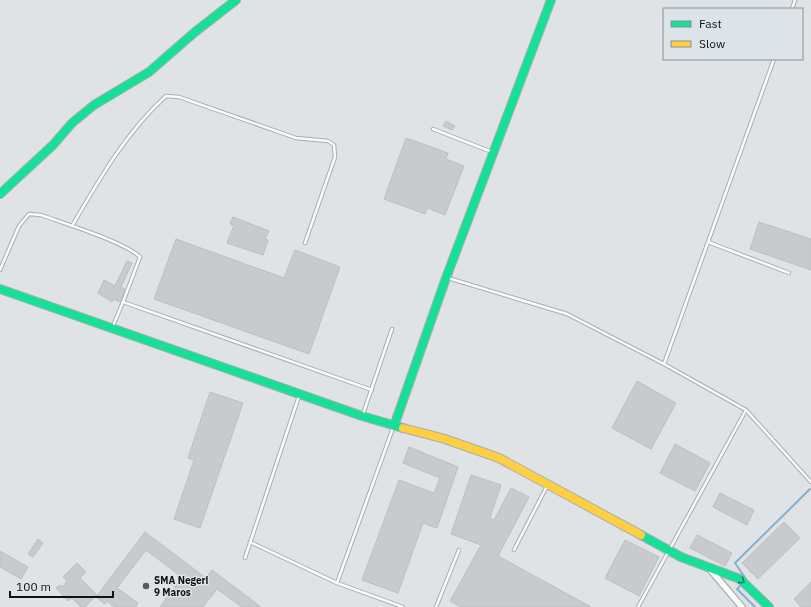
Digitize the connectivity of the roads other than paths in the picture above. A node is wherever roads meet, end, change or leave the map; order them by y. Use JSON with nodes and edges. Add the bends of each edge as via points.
{"nodes":[{"id":1,"x":236,"y":0,"type":"edge"},
{"id":2,"x":551,"y":0,"type":"edge"},
{"id":3,"x":774,"y":60,"type":"edge"},
{"id":4,"x":434,"y":129,"type":"dead end"},
{"id":5,"x":494,"y":153,"type":"junction"},
{"id":6,"x":0,"y":194,"type":"edge"},
{"id":7,"x":72,"y":226,"type":"junction"},
{"id":8,"x":708,"y":242,"type":"junction"},
{"id":9,"x":305,"y":243,"type":"dead end"},
{"id":10,"x":0,"y":270,"type":"edge"},
{"id":11,"x":789,"y":272,"type":"dead end"},
{"id":12,"x":446,"y":278,"type":"junction"},
{"id":13,"x":0,"y":289,"type":"edge"},
{"id":14,"x":123,"y":302,"type":"junction"},
{"id":15,"x":112,"y":328,"type":"junction"},
{"id":16,"x":392,"y":329,"type":"dead end"},
{"id":17,"x":664,"y":364,"type":"junction"},
{"id":18,"x":372,"y":390,"type":"junction"},
{"id":19,"x":300,"y":393,"type":"junction"},
{"id":20,"x":746,"y":410,"type":"junction"},
{"id":21,"x":362,"y":416,"type":"junction"},
{"id":22,"x":394,"y":426,"type":"junction"},
{"id":23,"x":811,"y":482,"type":"edge"},
{"id":24,"x":548,"y":483,"type":"junction"},
{"id":25,"x":250,"y":542,"type":"junction"},
{"id":26,"x":459,"y":550,"type":"dead end"},
{"id":27,"x":514,"y":550,"type":"dead end"},
{"id":28,"x":670,"y":550,"type":"junction"},
{"id":29,"x":245,"y":558,"type":"dead end"},
{"id":30,"x":707,"y":566,"type":"junction"},
{"id":31,"x":337,"y":583,"type":"junction"},
{"id":32,"x":403,"y":607,"type":"edge"},
{"id":33,"x":436,"y":607,"type":"edge"},
{"id":34,"x":638,"y":607,"type":"edge"},
{"id":35,"x":742,"y":607,"type":"edge"},
{"id":36,"x":769,"y":607,"type":"edge"}],
"edges":[{"from":1,"to":6,"type":"street","via":[[149,72],[94,105],[72,123],[53,145]]},
{"from":2,"to":5,"type":"street"},
{"from":3,"to":8,"type":"lane"},
{"from":4,"to":5,"type":"lane"},
{"from":5,"to":12,"type":"street"},
{"from":7,"to":9,"type":"lane","via":[[110,161],[150,112],[166,96],[179,96],[296,138],[328,140],[334,145],[335,157]]},
{"from":7,"to":10,"type":"lane","via":[[41,215],[29,214],[19,226]]},
{"from":7,"to":14,"type":"lane","via":[[135,252],[140,257]]},
{"from":8,"to":11,"type":"lane"},
{"from":8,"to":17,"type":"lane"},
{"from":12,"to":17,"type":"lane","via":[[567,314]]},
{"from":12,"to":22,"type":"street"},
{"from":13,"to":15,"type":"street"},
{"from":14,"to":15,"type":"lane"},
{"from":14,"to":18,"type":"lane"},
{"from":15,"to":19,"type":"street"},
{"from":16,"to":18,"type":"lane"},
{"from":17,"to":20,"type":"lane"},
{"from":18,"to":21,"type":"lane"},
{"from":19,"to":21,"type":"street"},
{"from":19,"to":25,"type":"lane"},
{"from":20,"to":23,"type":"lane"},
{"from":20,"to":28,"type":"lane"},
{"from":21,"to":22,"type":"street"},
{"from":22,"to":24,"type":"street","via":[[445,439],[499,458]]},
{"from":22,"to":31,"type":"lane"},
{"from":24,"to":27,"type":"lane"},
{"from":24,"to":28,"type":"street"},
{"from":25,"to":29,"type":"lane"},
{"from":25,"to":31,"type":"lane"},
{"from":26,"to":33,"type":"lane"},
{"from":28,"to":30,"type":"street","via":[[681,557]]},
{"from":28,"to":34,"type":"lane"},
{"from":30,"to":35,"type":"street"},
{"from":30,"to":36,"type":"street","one_way":true,"via":[[740,579]]},
{"from":31,"to":32,"type":"lane"}]}
